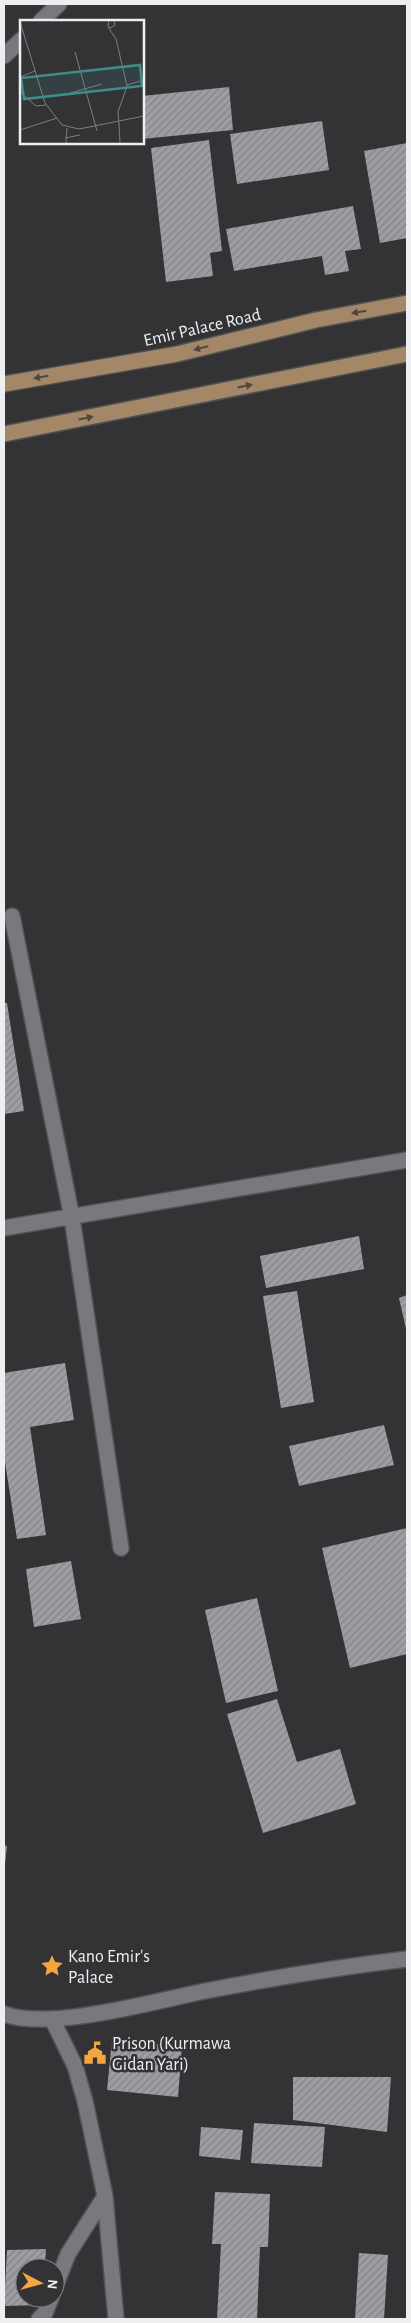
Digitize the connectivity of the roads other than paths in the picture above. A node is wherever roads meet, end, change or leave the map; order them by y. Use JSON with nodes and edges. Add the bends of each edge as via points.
{"nodes":[{"id":1,"x":59,"y":4,"type":"edge"},
{"id":2,"x":42,"y":20,"type":"edge"},
{"id":3,"x":20,"y":41,"type":"edge"},
{"id":4,"x":4,"y":56,"type":"edge"},
{"id":5,"x":407,"y":303,"type":"edge"},
{"id":6,"x":407,"y":354,"type":"edge"},
{"id":7,"x":4,"y":384,"type":"edge"},
{"id":8,"x":4,"y":434,"type":"edge"},
{"id":9,"x":12,"y":916,"type":"dead end"},
{"id":10,"x":407,"y":1160,"type":"edge"},
{"id":11,"x":72,"y":1218,"type":"junction"},
{"id":12,"x":4,"y":1228,"type":"edge"},
{"id":13,"x":121,"y":1548,"type":"dead end"},
{"id":14,"x":407,"y":1959,"type":"edge"},
{"id":15,"x":4,"y":2014,"type":"edge"},
{"id":16,"x":52,"y":2019,"type":"junction"},
{"id":17,"x":105,"y":2196,"type":"junction"},
{"id":18,"x":65,"y":2262,"type":"edge"},
{"id":19,"x":47,"y":2308,"type":"edge"},
{"id":20,"x":39,"y":2319,"type":"edge"},
{"id":21,"x":116,"y":2319,"type":"edge"}],
"edges":[{"from":1,"to":2,"type":"street"},
{"from":3,"to":4,"type":"street"},
{"from":5,"to":7,"type":"main road","name":"Emir Palace Road","one_way":true,"via":[[316,320],[177,354]]},
{"from":8,"to":6,"type":"main road","one_way":true},
{"from":9,"to":11,"type":"street"},
{"from":10,"to":11,"type":"street"},
{"from":11,"to":12,"type":"street"},
{"from":11,"to":13,"type":"street"},
{"from":14,"to":16,"type":"street"},
{"from":15,"to":16,"type":"street"},
{"from":16,"to":17,"type":"street","via":[[75,2066]]},
{"from":17,"to":18,"type":"street"},
{"from":17,"to":21,"type":"street"},
{"from":19,"to":20,"type":"street"}]}
